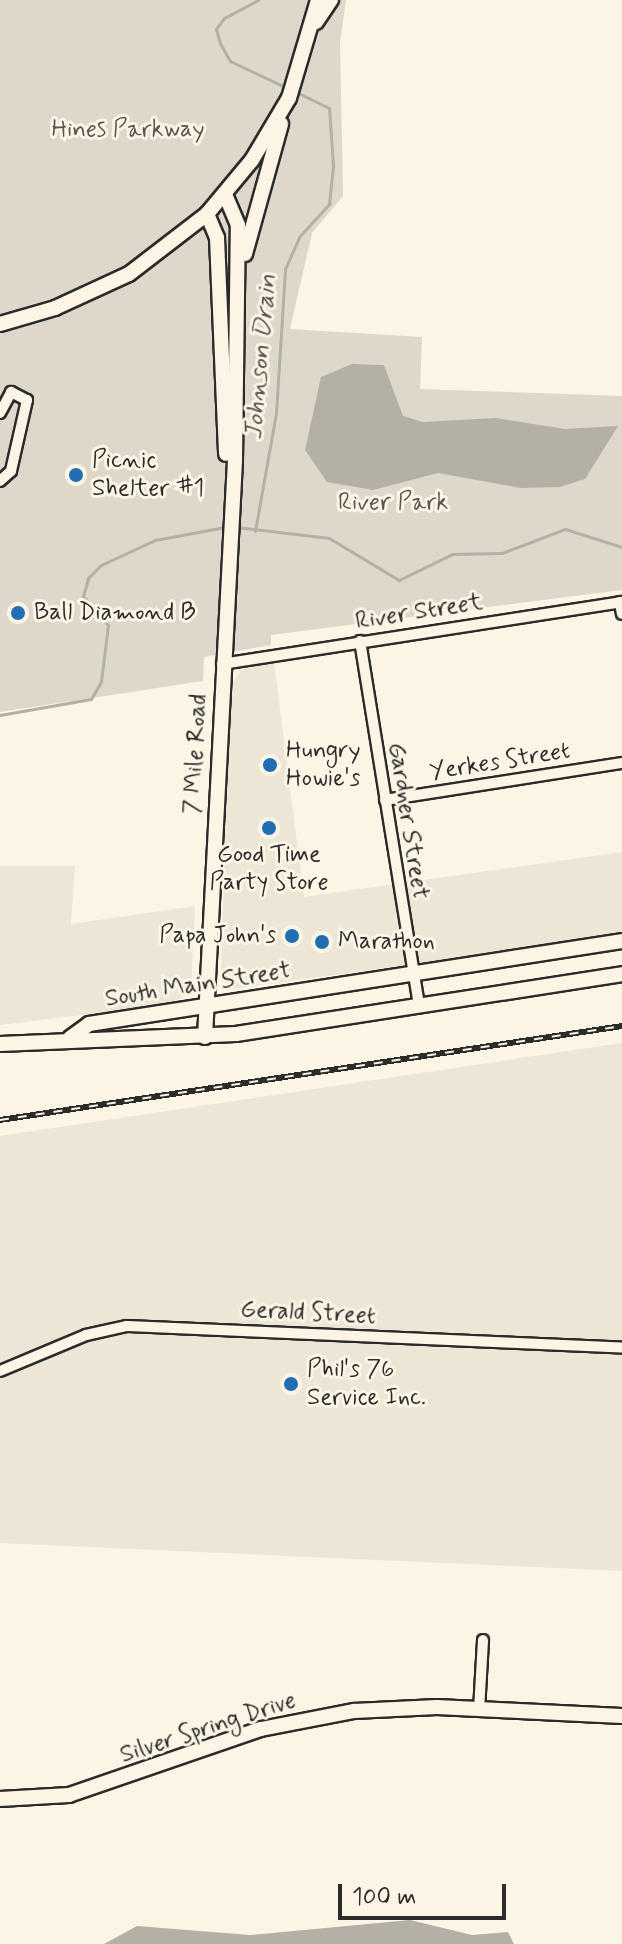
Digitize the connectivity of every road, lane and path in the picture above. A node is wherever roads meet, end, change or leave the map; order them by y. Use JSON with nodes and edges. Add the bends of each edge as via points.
{"nodes":[{"id":1,"x":318,"y":0,"type":"edge"},
{"id":2,"x":331,"y":0,"type":"edge"},
{"id":3,"x":316,"y":22,"type":"junction"},
{"id":4,"x":288,"y":100,"type":"junction"},
{"id":5,"x":225,"y":195,"type":"junction"},
{"id":6,"x":207,"y":214,"type":"junction"},
{"id":7,"x":0,"y":324,"type":"edge"},
{"id":8,"x":236,"y":338,"type":"junction"},
{"id":9,"x":0,"y":413,"type":"edge"},
{"id":10,"x":231,"y":473,"type":"junction"},
{"id":11,"x":0,"y":481,"type":"edge"},
{"id":12,"x":621,"y":602,"type":"edge"},
{"id":13,"x":622,"y":614,"type":"edge"},
{"id":14,"x":360,"y":641,"type":"junction"},
{"id":15,"x":222,"y":664,"type":"junction"},
{"id":16,"x":622,"y":763,"type":"edge"},
{"id":17,"x":385,"y":800,"type":"junction"},
{"id":18,"x":622,"y":941,"type":"edge"},
{"id":19,"x":414,"y":973,"type":"junction"},
{"id":20,"x":622,"y":974,"type":"edge"},
{"id":21,"x":207,"y":1006,"type":"junction"},
{"id":22,"x":419,"y":1007,"type":"junction"},
{"id":23,"x":205,"y":1037,"type":"junction"},
{"id":24,"x":70,"y":1038,"type":"junction"},
{"id":25,"x":0,"y":1044,"type":"edge"},
{"id":26,"x":622,"y":1348,"type":"edge"},
{"id":27,"x":0,"y":1371,"type":"edge"},
{"id":28,"x":483,"y":1640,"type":"dead end"},
{"id":29,"x":479,"y":1710,"type":"junction"},
{"id":30,"x":622,"y":1716,"type":"edge"},
{"id":31,"x":0,"y":1799,"type":"edge"}],
"edges":[{"from":1,"to":3,"type":"street"},
{"from":2,"to":3,"type":"street"},
{"from":3,"to":4,"type":"street"},
{"from":4,"to":5,"type":"street"},
{"from":4,"to":8,"type":"street","via":[[252,212]]},
{"from":5,"to":6,"type":"street"},
{"from":5,"to":8,"type":"street","name":"7 Mile Road","via":[[238,225]]},
{"from":6,"to":7,"type":"street","via":[[129,274],[55,308]]},
{"from":6,"to":10,"type":"street","name":"7 Mile Road","via":[[217,238]]},
{"from":8,"to":10,"type":"street","name":"7 Mile Road"},
{"from":9,"to":11,"type":"street","via":[[11,392],[27,400],[11,471]]},
{"from":10,"to":15,"type":"street","name":"7 Mile Road"},
{"from":12,"to":13,"type":"street"},
{"from":12,"to":14,"type":"street","name":"River Street"},
{"from":14,"to":15,"type":"street","name":"River Street"},
{"from":14,"to":17,"type":"street","name":"Gardner Street"},
{"from":15,"to":21,"type":"street","name":"7 Mile Road"},
{"from":16,"to":17,"type":"street","name":"Yerkes Street"},
{"from":17,"to":19,"type":"street","name":"Gardner Street"},
{"from":18,"to":19,"type":"street","name":"South Main Street"},
{"from":19,"to":21,"type":"street","name":"South Main Street"},
{"from":19,"to":22,"type":"street","name":"Gardner Street"},
{"from":20,"to":22,"type":"street","name":"South Main Street"},
{"from":21,"to":23,"type":"street","name":"7 Mile Road"},
{"from":21,"to":24,"type":"street","name":"South Main Street","via":[[89,1024]]},
{"from":22,"to":23,"type":"street","name":"South Main Street"},
{"from":23,"to":24,"type":"street","name":"South Main Street","via":[[89,1044]]},
{"from":24,"to":25,"type":"street","name":"South Main Street"},
{"from":26,"to":27,"type":"street","name":"Gerald Street","via":[[127,1326],[86,1335]]},
{"from":28,"to":29,"type":"street"},
{"from":29,"to":30,"type":"street","name":"Silver Spring Drive"},
{"from":29,"to":31,"type":"street","name":"Silver Spring Drive","via":[[378,1709],[304,1719],[69,1795]]}]}
